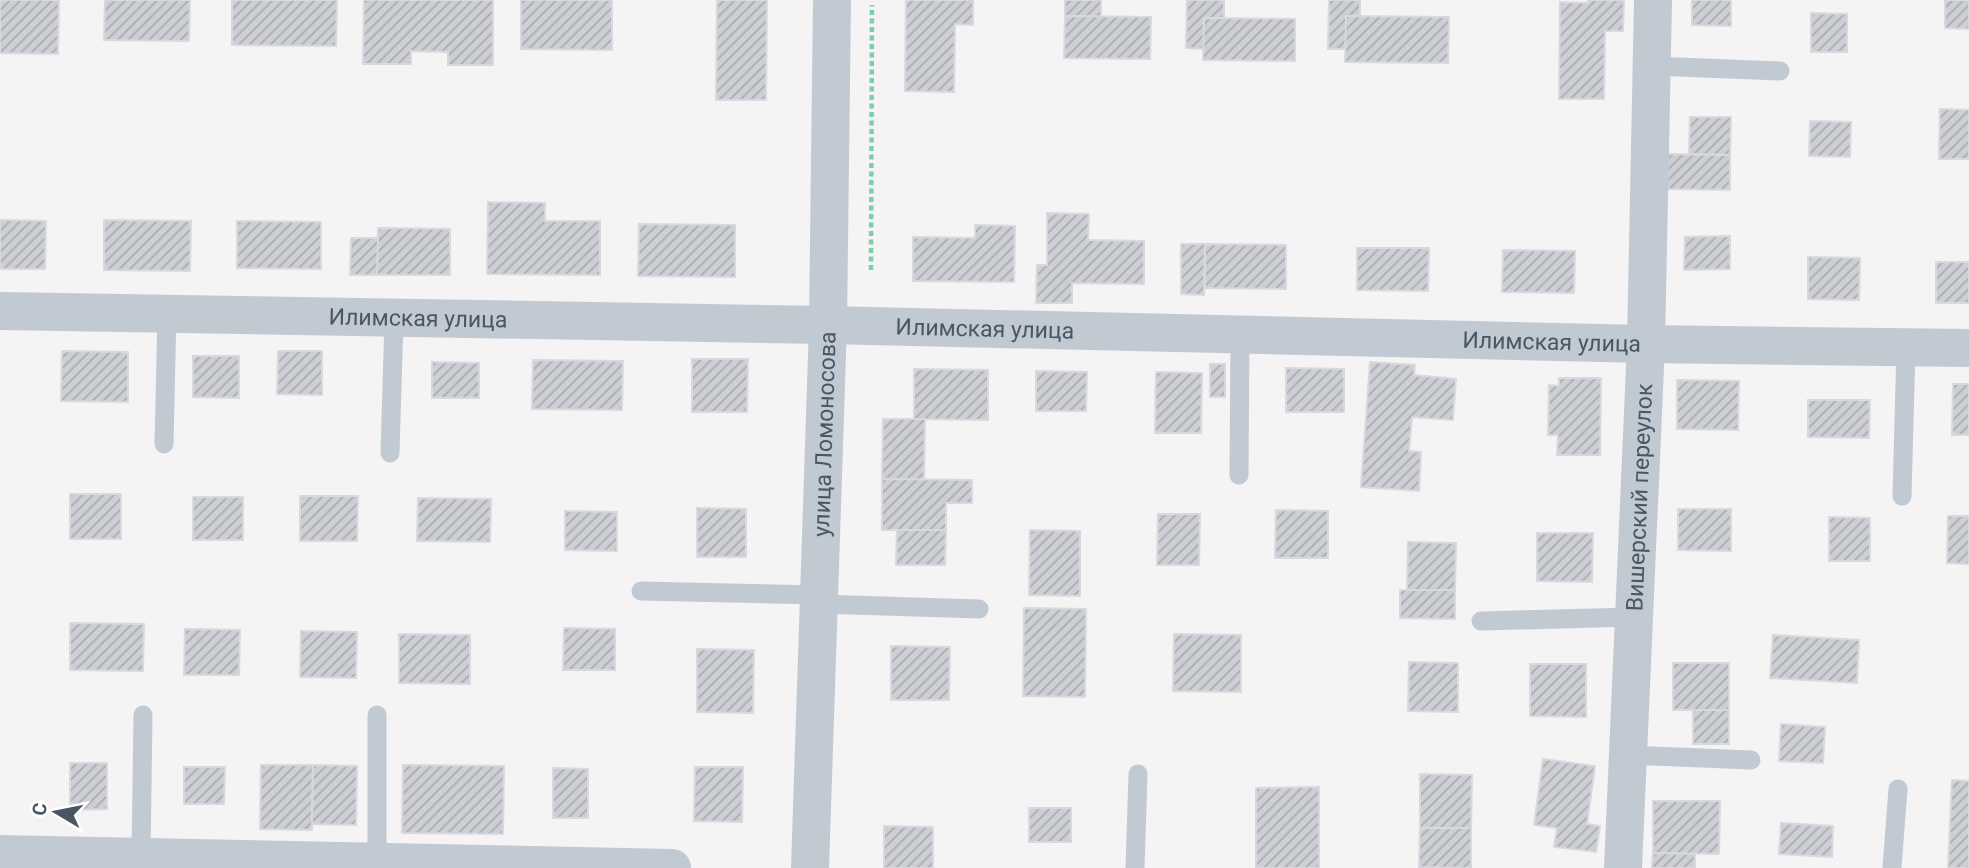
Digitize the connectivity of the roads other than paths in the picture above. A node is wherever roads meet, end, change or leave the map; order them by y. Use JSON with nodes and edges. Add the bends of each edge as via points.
{"nodes":[{"id":1,"x":832,"y":0,"type":"edge"},
{"id":2,"x":1653,"y":0,"type":"edge"},
{"id":3,"x":1651,"y":66,"type":"junction"},
{"id":4,"x":1780,"y":71,"type":"dead end"},
{"id":5,"x":0,"y":311,"type":"edge"},
{"id":6,"x":167,"y":314,"type":"junction"},
{"id":7,"x":394,"y":320,"type":"junction"},
{"id":8,"x":828,"y":325,"type":"junction"},
{"id":9,"x":1240,"y":335,"type":"junction"},
{"id":10,"x":1646,"y":344,"type":"junction"},
{"id":11,"x":1906,"y":347,"type":"junction"},
{"id":12,"x":1969,"y":348,"type":"edge"},
{"id":13,"x":164,"y":444,"type":"dead end"},
{"id":14,"x":390,"y":453,"type":"dead end"},
{"id":15,"x":1239,"y":475,"type":"dead end"},
{"id":16,"x":1902,"y":496,"type":"dead end"},
{"id":17,"x":641,"y":592,"type":"dead end"},
{"id":18,"x":820,"y":599,"type":"junction"},
{"id":19,"x":979,"y":609,"type":"dead end"},
{"id":20,"x":1634,"y":617,"type":"junction"},
{"id":21,"x":1481,"y":621,"type":"dead end"},
{"id":22,"x":143,"y":715,"type":"dead end"},
{"id":23,"x":377,"y":715,"type":"dead end"},
{"id":24,"x":1628,"y":755,"type":"junction"},
{"id":25,"x":1751,"y":761,"type":"dead end"},
{"id":26,"x":1139,"y":774,"type":"dead end"},
{"id":27,"x":1898,"y":789,"type":"dead end"},
{"id":28,"x":0,"y":854,"type":"edge"},
{"id":29,"x":141,"y":858,"type":"junction"},
{"id":30,"x":377,"y":862,"type":"junction"},
{"id":31,"x":495,"y":866,"type":"edge"},
{"id":32,"x":671,"y":868,"type":"edge"},
{"id":33,"x":810,"y":868,"type":"edge"},
{"id":34,"x":1135,"y":868,"type":"edge"},
{"id":35,"x":1623,"y":868,"type":"edge"},
{"id":36,"x":1892,"y":868,"type":"edge"}],
"edges":[{"from":1,"to":8,"type":"street","name":"улица Ломоносова"},
{"from":2,"to":3,"type":"street","name":"Вишерский переулок"},
{"from":3,"to":4,"type":"lane"},
{"from":3,"to":10,"type":"street","name":"Вишерский переулок"},
{"from":5,"to":6,"type":"street","name":"Илимская улица"},
{"from":6,"to":7,"type":"street","name":"Илимская улица"},
{"from":6,"to":13,"type":"lane"},
{"from":7,"to":8,"type":"street","name":"Илимская улица"},
{"from":7,"to":14,"type":"lane"},
{"from":8,"to":9,"type":"street","name":"Илимская улица"},
{"from":8,"to":18,"type":"street","name":"улица Ломоносова"},
{"from":9,"to":10,"type":"street","name":"Илимская улица"},
{"from":9,"to":15,"type":"lane"},
{"from":10,"to":11,"type":"street","name":"Илимская улица"},
{"from":10,"to":20,"type":"street","name":"Вишерский переулок"},
{"from":11,"to":12,"type":"street","name":"Илимская улица"},
{"from":11,"to":16,"type":"lane"},
{"from":17,"to":18,"type":"lane"},
{"from":18,"to":19,"type":"lane"},
{"from":18,"to":33,"type":"street","name":"улица Ломоносова"},
{"from":20,"to":21,"type":"lane"},
{"from":20,"to":24,"type":"street","name":"Вишерский переулок"},
{"from":22,"to":29,"type":"lane"},
{"from":23,"to":30,"type":"lane"},
{"from":24,"to":25,"type":"lane"},
{"from":24,"to":35,"type":"street","name":"Вишерский переулок"},
{"from":26,"to":34,"type":"lane"},
{"from":27,"to":36,"type":"lane"},
{"from":28,"to":29,"type":"street"},
{"from":29,"to":30,"type":"street"},
{"from":30,"to":31,"type":"street"},
{"from":31,"to":32,"type":"street"}]}
